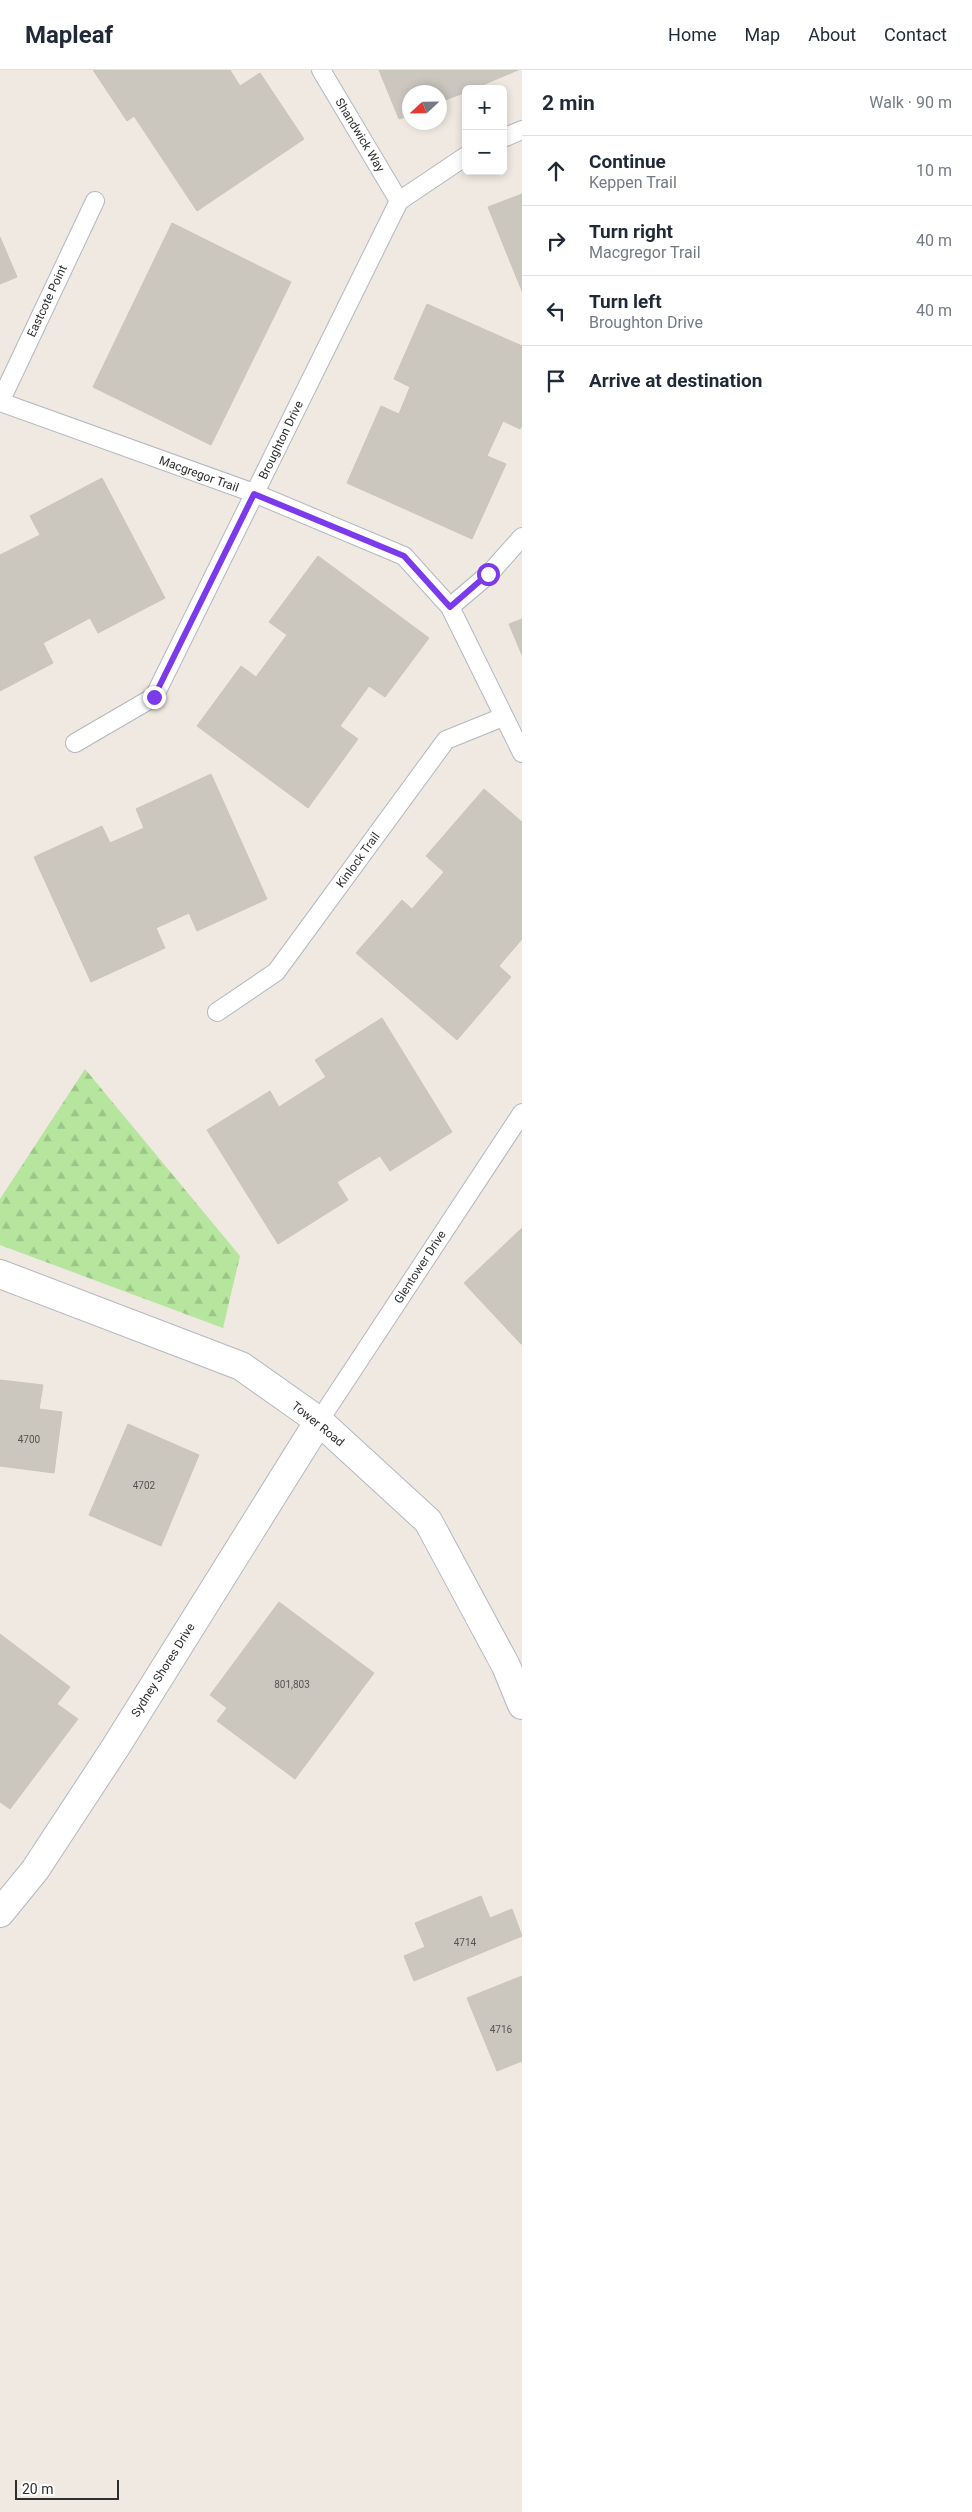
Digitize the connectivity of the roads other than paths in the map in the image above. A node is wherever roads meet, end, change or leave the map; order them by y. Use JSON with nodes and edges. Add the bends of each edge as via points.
{"nodes":[{"id":1,"x":321,"y":70,"type":"edge"},
{"id":2,"x":522,"y":130,"type":"edge"},
{"id":3,"x":507,"y":136,"type":"edge"},
{"id":4,"x":462,"y":159,"type":"edge"},
{"id":5,"x":95,"y":200,"type":"dead end"},
{"id":6,"x":399,"y":201,"type":"junction"},
{"id":7,"x":0,"y":402,"type":"edge"},
{"id":8,"x":254,"y":494,"type":"junction"},
{"id":9,"x":522,"y":537,"type":"edge"},
{"id":10,"x":450,"y":607,"type":"junction"},
{"id":11,"x":503,"y":717,"type":"junction"},
{"id":12,"x":75,"y":743,"type":"dead end"},
{"id":13,"x":522,"y":753,"type":"edge"},
{"id":14,"x":216,"y":1012,"type":"dead end"},
{"id":15,"x":522,"y":1113,"type":"edge"},
{"id":16,"x":0,"y":1274,"type":"edge"},
{"id":17,"x":319,"y":1421,"type":"junction"},
{"id":18,"x":522,"y":1705,"type":"edge"},
{"id":19,"x":0,"y":1913,"type":"edge"}],
"edges":[{"from":1,"to":6,"type":"lane","name":"Shandwick Way"},
{"from":2,"to":3,"type":"lane"},
{"from":4,"to":6,"type":"lane","name":"Broughton Drive"},
{"from":5,"to":7,"type":"lane","name":"Eastcote Point"},
{"from":6,"to":8,"type":"lane","name":"Broughton Drive"},
{"from":7,"to":8,"type":"lane","name":"Macgregor Trail"},
{"from":8,"to":10,"type":"lane","name":"Macgregor Trail","via":[[404,556]]},
{"from":8,"to":12,"type":"lane","name":"Broughton Drive","via":[[154,697]]},
{"from":9,"to":10,"type":"lane","via":[[488,574]]},
{"from":10,"to":11,"type":"lane","name":"Macgregor Trail"},
{"from":11,"to":13,"type":"lane","name":"Macgregor Trail"},
{"from":11,"to":14,"type":"lane","name":"Kinlock Trail","via":[[446,740],[276,972]]},
{"from":15,"to":17,"type":"lane","name":"Glentower Drive"},
{"from":16,"to":17,"type":"street","name":"Tower Road","via":[[240,1366]]},
{"from":17,"to":18,"type":"street","name":"Tower Road","via":[[428,1521],[506,1666]]},
{"from":17,"to":19,"type":"street","name":"Sydney Shores Drive","via":[[115,1748],[34,1870]]}]}
